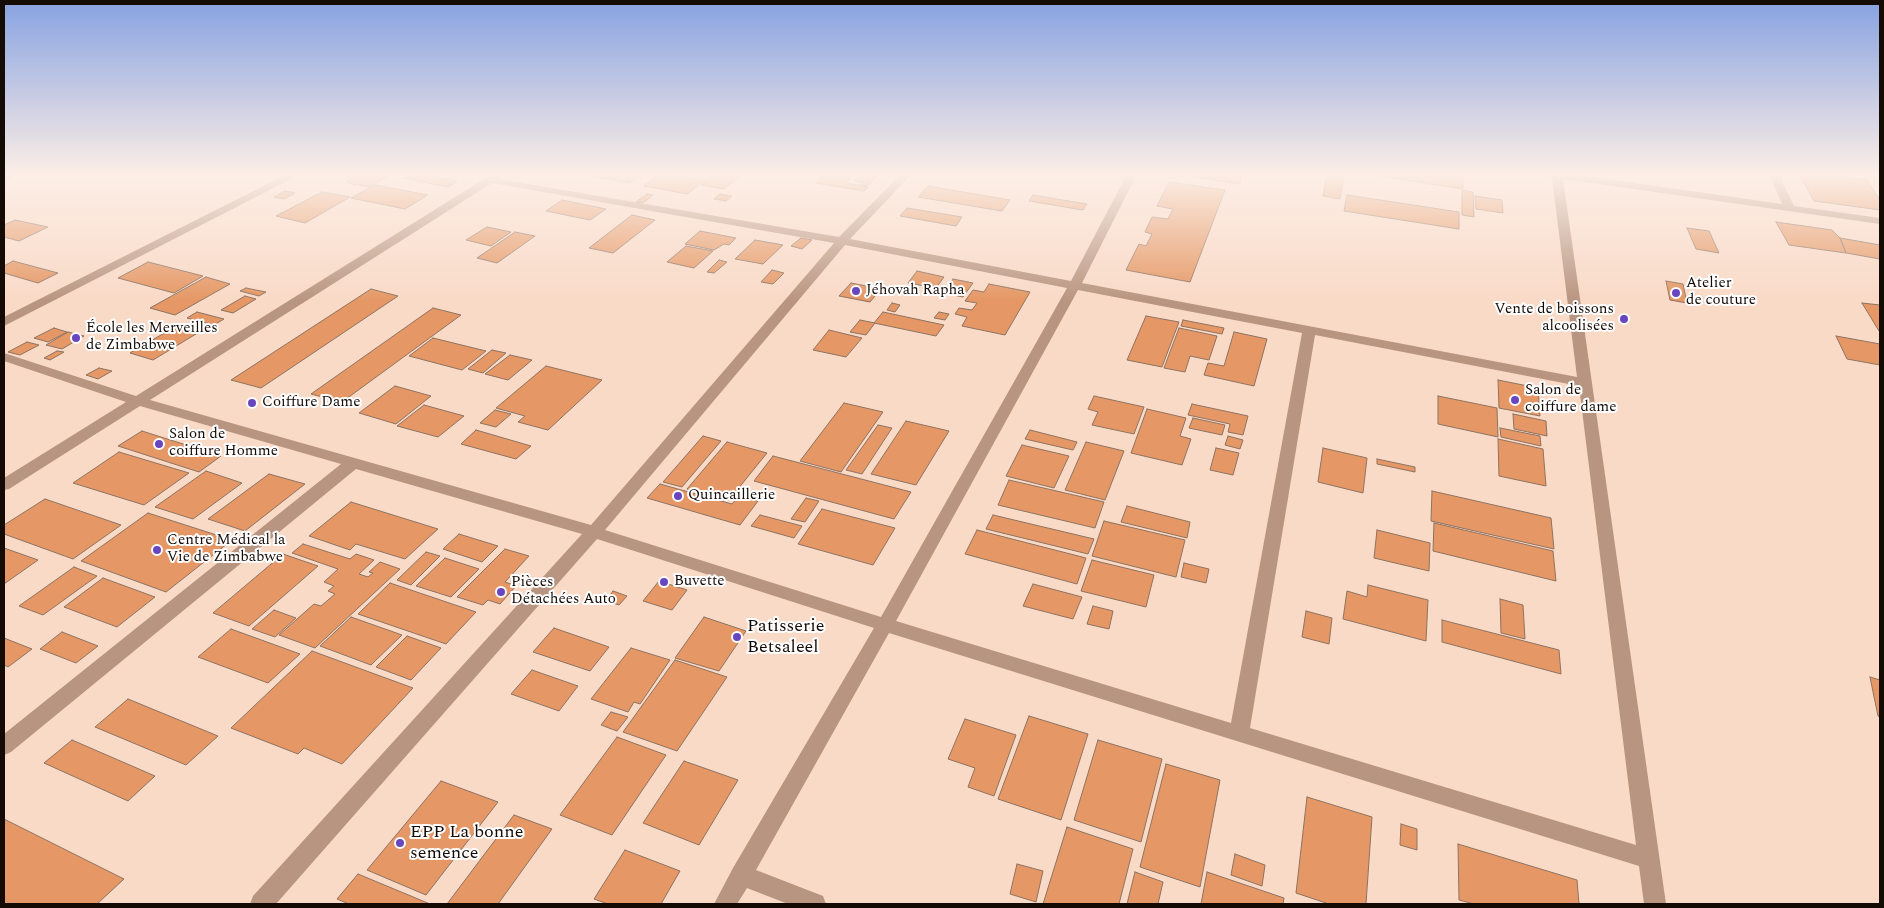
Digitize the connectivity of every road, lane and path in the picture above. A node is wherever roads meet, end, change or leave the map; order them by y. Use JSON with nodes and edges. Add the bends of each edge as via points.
{"nodes":[{"id":1,"x":212,"y":216,"type":"edge"},
{"id":2,"x":431,"y":216,"type":"edge"},
{"id":3,"x":708,"y":216,"type":"edge"},
{"id":4,"x":866,"y":216,"type":"edge"},
{"id":5,"x":1110,"y":216,"type":"edge"},
{"id":6,"x":1560,"y":216,"type":"edge"},
{"id":7,"x":1845,"y":216,"type":"edge"},
{"id":8,"x":1880,"y":221,"type":"edge"},
{"id":9,"x":842,"y":241,"type":"junction"},
{"id":10,"x":1074,"y":286,"type":"junction"},
{"id":11,"x":4,"y":322,"type":"edge"},
{"id":12,"x":1309,"y":331,"type":"junction"},
{"id":13,"x":4,"y":357,"type":"edge"},
{"id":14,"x":1586,"y":383,"type":"junction"},
{"id":15,"x":138,"y":401,"type":"junction"},
{"id":16,"x":352,"y":463,"type":"junction"},
{"id":17,"x":4,"y":485,"type":"edge"},
{"id":18,"x":594,"y":532,"type":"junction"},
{"id":19,"x":885,"y":625,"type":"junction"},
{"id":20,"x":1239,"y":733,"type":"junction"},
{"id":21,"x":4,"y":746,"type":"edge"},
{"id":22,"x":1649,"y":859,"type":"junction"},
{"id":23,"x":741,"y":875,"type":"junction"},
{"id":24,"x":261,"y":904,"type":"edge"},
{"id":25,"x":724,"y":904,"type":"edge"},
{"id":26,"x":815,"y":904,"type":"edge"},
{"id":27,"x":1655,"y":904,"type":"edge"}],
"edges":[{"from":1,"to":11,"type":"street"},
{"from":2,"to":15,"type":"street"},
{"from":3,"to":9,"type":"street"},
{"from":4,"to":9,"type":"street"},
{"from":5,"to":10,"type":"street"},
{"from":6,"to":14,"type":"street"},
{"from":7,"to":8,"type":"street"},
{"from":9,"to":10,"type":"street"},
{"from":9,"to":18,"type":"street"},
{"from":10,"to":12,"type":"street"},
{"from":10,"to":19,"type":"street"},
{"from":12,"to":14,"type":"street"},
{"from":12,"to":20,"type":"street"},
{"from":13,"to":15,"type":"street"},
{"from":14,"to":22,"type":"street"},
{"from":15,"to":16,"type":"street"},
{"from":15,"to":17,"type":"street"},
{"from":16,"to":18,"type":"street"},
{"from":16,"to":21,"type":"street"},
{"from":18,"to":19,"type":"street"},
{"from":18,"to":24,"type":"street"},
{"from":19,"to":20,"type":"street"},
{"from":19,"to":23,"type":"street"},
{"from":20,"to":22,"type":"street"},
{"from":22,"to":27,"type":"street"},
{"from":23,"to":25,"type":"street"},
{"from":23,"to":26,"type":"street"}]}
